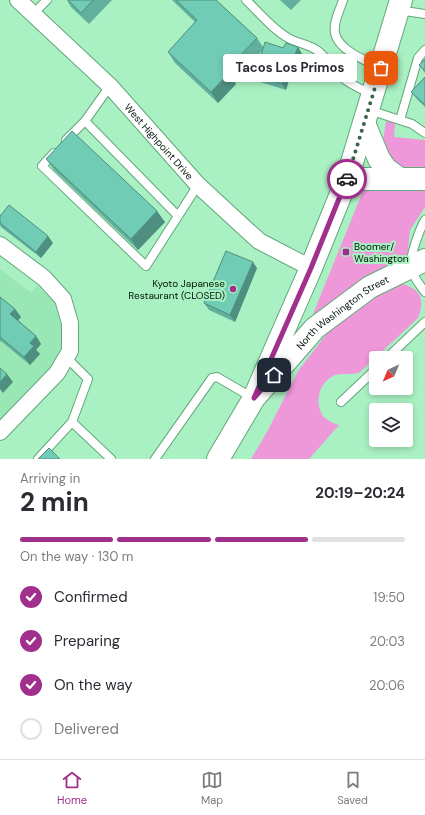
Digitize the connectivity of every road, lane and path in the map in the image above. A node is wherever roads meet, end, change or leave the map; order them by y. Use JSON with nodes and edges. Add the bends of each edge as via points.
{"nodes":[{"id":1,"x":18,"y":0,"type":"edge"},
{"id":2,"x":47,"y":0,"type":"edge"},
{"id":3,"x":246,"y":0,"type":"edge"},
{"id":4,"x":343,"y":0,"type":"edge"},
{"id":5,"x":400,"y":5,"type":"edge"},
{"id":6,"x":33,"y":14,"type":"junction"},
{"id":7,"x":425,"y":14,"type":"edge"},
{"id":8,"x":425,"y":50,"type":"edge"},
{"id":9,"x":381,"y":68,"type":"junction"},
{"id":10,"x":110,"y":86,"type":"junction"},
{"id":11,"x":368,"y":109,"type":"junction"},
{"id":12,"x":400,"y":120,"type":"junction"},
{"id":13,"x":85,"y":121,"type":"junction"},
{"id":14,"x":425,"y":133,"type":"edge"},
{"id":15,"x":347,"y":179,"type":"junction"},
{"id":16,"x":400,"y":179,"type":"junction"},
{"id":17,"x":425,"y":179,"type":"edge"},
{"id":18,"x":198,"y":185,"type":"junction"},
{"id":19,"x":178,"y":216,"type":"junction"},
{"id":20,"x":425,"y":220,"type":"edge"},
{"id":21,"x":0,"y":245,"type":"edge"},
{"id":22,"x":418,"y":263,"type":"edge"},
{"id":23,"x":311,"y":268,"type":"junction"},
{"id":24,"x":425,"y":292,"type":"edge"},
{"id":25,"x":425,"y":322,"type":"edge"},
{"id":26,"x":394,"y":351,"type":"edge"},
{"id":27,"x":66,"y":357,"type":"junction"},
{"id":28,"x":369,"y":376,"type":"edge"},
{"id":29,"x":254,"y":398,"type":"junction"},
{"id":30,"x":341,"y":402,"type":"dead end"},
{"id":31,"x":72,"y":422,"type":"junction"},
{"id":32,"x":0,"y":432,"type":"edge"},
{"id":33,"x":38,"y":459,"type":"edge"},
{"id":34,"x":111,"y":459,"type":"edge"},
{"id":35,"x":155,"y":459,"type":"edge"},
{"id":36,"x":218,"y":459,"type":"edge"}],
"edges":[{"from":1,"to":6,"type":"street","name":"West Highpoint Drive"},
{"from":2,"to":6,"type":"lane"},
{"from":3,"to":11,"type":"lane","via":[[280,32],[316,50],[347,82],[363,90]]},
{"from":4,"to":9,"type":"lane","via":[[335,33],[340,42],[356,57]]},
{"from":5,"to":7,"type":"lane"},
{"from":5,"to":9,"type":"main road"},
{"from":6,"to":10,"type":"street","name":"West Highpoint Drive"},
{"from":8,"to":12,"type":"lane","via":[[418,58]]},
{"from":9,"to":11,"type":"main road"},
{"from":10,"to":13,"type":"lane"},
{"from":10,"to":18,"type":"street","name":"West Highpoint Drive"},
{"from":11,"to":12,"type":"lane"},
{"from":11,"to":15,"type":"main road"},
{"from":11,"to":16,"type":"main road","via":[[379,159],[386,169]]},
{"from":12,"to":14,"type":"lane"},
{"from":13,"to":19,"type":"lane"},
{"from":13,"to":19,"type":"lane","via":[[42,166],[146,266]]},
{"from":15,"to":16,"type":"main road"},
{"from":15,"to":23,"type":"main road"},
{"from":16,"to":17,"type":"main road"},
{"from":18,"to":19,"type":"lane"},
{"from":18,"to":23,"type":"street","name":"West Highpoint Drive","via":[[259,241]]},
{"from":20,"to":22,"type":"lane","via":[[417,237]]},
{"from":21,"to":27,"type":"street","via":[[44,278],[63,299],[70,323],[70,351]]},
{"from":22,"to":24,"type":"lane","via":[[413,273]]},
{"from":22,"to":29,"type":"main road","name":"North Washington Street","via":[[370,287],[315,328]]},
{"from":23,"to":29,"type":"main road"},
{"from":25,"to":26,"type":"lane"},
{"from":27,"to":31,"type":"lane","via":[[88,380]]},
{"from":27,"to":32,"type":"street","via":[[57,373]]},
{"from":28,"to":30,"type":"lane"},
{"from":29,"to":35,"type":"lane","via":[[217,378],[212,378]]},
{"from":29,"to":36,"type":"main road","name":"North Washington Street"},
{"from":31,"to":33,"type":"lane"},
{"from":31,"to":34,"type":"lane"}]}
